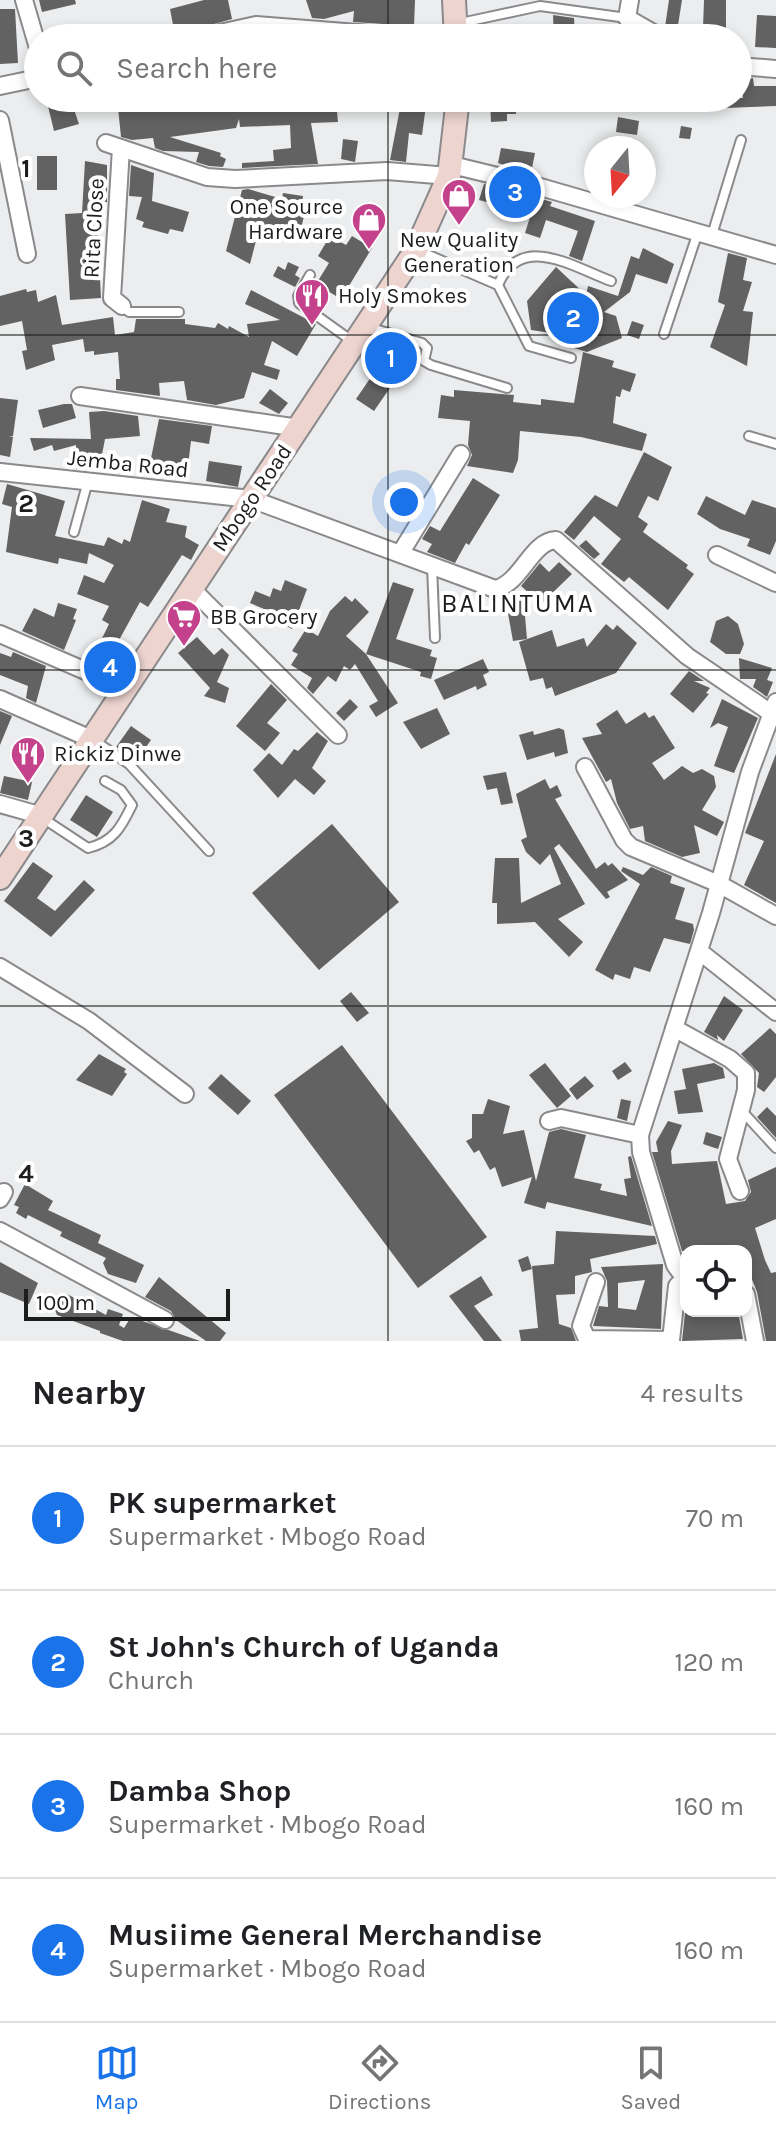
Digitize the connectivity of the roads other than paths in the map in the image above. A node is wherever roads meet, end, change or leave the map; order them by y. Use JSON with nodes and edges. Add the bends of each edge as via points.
{"nodes":[{"id":1,"x":24,"y":0,"type":"edge"},
{"id":2,"x":454,"y":0,"type":"edge"},
{"id":3,"x":630,"y":0,"type":"edge"},
{"id":4,"x":627,"y":18,"type":"junction"},
{"id":5,"x":31,"y":24,"type":"edge"},
{"id":6,"x":456,"y":24,"type":"edge"},
{"id":7,"x":480,"y":24,"type":"edge"},
{"id":8,"x":638,"y":24,"type":"edge"},
{"id":9,"x":752,"y":67,"type":"edge"},
{"id":10,"x":776,"y":69,"type":"edge"},
{"id":11,"x":24,"y":81,"type":"edge"},
{"id":12,"x":0,"y":86,"type":"edge"},
{"id":13,"x":457,"y":112,"type":"edge"},
{"id":14,"x":0,"y":120,"type":"edge"},
{"id":15,"x":741,"y":140,"type":"dead end"},
{"id":16,"x":451,"y":170,"type":"junction"},
{"id":17,"x":705,"y":233,"type":"junction"},
{"id":18,"x":416,"y":250,"type":"junction"},
{"id":19,"x":27,"y":254,"type":"dead end"},
{"id":20,"x":776,"y":255,"type":"edge"},
{"id":21,"x":310,"y":275,"type":"dead end"},
{"id":22,"x":611,"y":281,"type":"dead end"},
{"id":23,"x":498,"y":285,"type":"junction"},
{"id":24,"x":122,"y":306,"type":"joint"},
{"id":25,"x":179,"y":312,"type":"dead end"},
{"id":26,"x":664,"y":334,"type":"dead end"},
{"id":27,"x":362,"y":335,"type":"junction"},
{"id":28,"x":571,"y":358,"type":"dead end"},
{"id":29,"x":507,"y":388,"type":"dead end"},
{"id":30,"x":80,"y":396,"type":"dead end"},
{"id":31,"x":299,"y":428,"type":"junction"},
{"id":32,"x":749,"y":436,"type":"dead end"},
{"id":33,"x":776,"y":444,"type":"edge"},
{"id":34,"x":461,"y":454,"type":"dead end"},
{"id":35,"x":0,"y":472,"type":"edge"},
{"id":36,"x":88,"y":481,"type":"junction"},
{"id":37,"x":251,"y":499,"type":"junction"},
{"id":38,"x":74,"y":532,"type":"dead end"},
{"id":39,"x":400,"y":554,"type":"junction"},
{"id":40,"x":717,"y":555,"type":"dead end"},
{"id":41,"x":432,"y":566,"type":"junction"},
{"id":42,"x":776,"y":583,"type":"edge"},
{"id":43,"x":191,"y":588,"type":"junction"},
{"id":44,"x":0,"y":634,"type":"edge"},
{"id":45,"x":435,"y":638,"type":"dead end"},
{"id":46,"x":125,"y":688,"type":"junction"},
{"id":47,"x":0,"y":699,"type":"edge"},
{"id":48,"x":774,"y":708,"type":"edge"},
{"id":49,"x":338,"y":735,"type":"dead end"},
{"id":50,"x":91,"y":739,"type":"junction"},
{"id":51,"x":585,"y":767,"type":"dead end"},
{"id":52,"x":105,"y":781,"type":"dead end"},
{"id":53,"x":0,"y":804,"type":"edge"},
{"id":54,"x":39,"y":815,"type":"junction"},
{"id":55,"x":209,"y":851,"type":"dead end"},
{"id":56,"x":0,"y":878,"type":"edge"},
{"id":57,"x":719,"y":884,"type":"junction"},
{"id":58,"x":776,"y":916,"type":"edge"},
{"id":59,"x":699,"y":951,"type":"junction"},
{"id":60,"x":0,"y":967,"type":"edge"},
{"id":61,"x":776,"y":1012,"type":"edge"},
{"id":62,"x":674,"y":1028,"type":"junction"},
{"id":63,"x":185,"y":1094,"type":"dead end"},
{"id":64,"x":741,"y":1110,"type":"junction"},
{"id":65,"x":549,"y":1121,"type":"dead end"},
{"id":66,"x":640,"y":1135,"type":"junction"},
{"id":67,"x":776,"y":1148,"type":"edge"},
{"id":68,"x":740,"y":1191,"type":"dead end"},
{"id":69,"x":0,"y":1231,"type":"edge"},
{"id":70,"x":680,"y":1272,"type":"edge"},
{"id":71,"x":596,"y":1282,"type":"dead end"},
{"id":72,"x":680,"y":1284,"type":"edge"},
{"id":73,"x":750,"y":1317,"type":"edge"},
{"id":74,"x":165,"y":1320,"type":"dead end"},
{"id":75,"x":671,"y":1340,"type":"edge"},
{"id":76,"x":755,"y":1341,"type":"edge"}],
"edges":[{"from":1,"to":5,"type":"street"},
{"from":2,"to":6,"type":"main road"},
{"from":3,"to":4,"type":"street"},
{"from":4,"to":7,"type":"lane","via":[[540,6]]},
{"from":4,"to":8,"type":"street"},
{"from":9,"to":10,"type":"street"},
{"from":11,"to":12,"type":"street"},
{"from":13,"to":16,"type":"main road","name":"Mbogo Road"},
{"from":14,"to":19,"type":"street"},
{"from":15,"to":17,"type":"lane"},
{"from":16,"to":17,"type":"street"},
{"from":16,"to":18,"type":"main road","name":"Mbogo Road"},
{"from":16,"to":24,"type":"street","name":"Rita Close","via":[[235,179],[190,172],[113,145],[112,298]]},
{"from":17,"to":20,"type":"street"},
{"from":17,"to":26,"type":"lane"},
{"from":18,"to":23,"type":"lane"},
{"from":18,"to":27,"type":"main road","name":"Mbogo Road"},
{"from":21,"to":27,"type":"lane","via":[[299,303]]},
{"from":22,"to":23,"type":"lane","via":[[546,257],[532,257],[505,267]]},
{"from":23,"to":28,"type":"lane","via":[[529,346]]},
{"from":24,"to":25,"type":"lane","via":[[129,312]]},
{"from":27,"to":29,"type":"lane","via":[[422,343],[427,348],[424,361],[431,365]]},
{"from":27,"to":31,"type":"main road","name":"Mbogo Road"},
{"from":30,"to":31,"type":"street"},
{"from":31,"to":37,"type":"main road","name":"Mbogo Road"},
{"from":32,"to":33,"type":"lane"},
{"from":34,"to":39,"type":"street"},
{"from":35,"to":36,"type":"street","name":"Jemba Road"},
{"from":36,"to":37,"type":"street","name":"Jemba Road"},
{"from":36,"to":38,"type":"lane"},
{"from":37,"to":39,"type":"street","name":"Jemba Road"},
{"from":37,"to":43,"type":"main road","name":"Mbogo Road"},
{"from":39,"to":41,"type":"street","name":"Jemba Road"},
{"from":40,"to":42,"type":"street"},
{"from":41,"to":45,"type":"lane"},
{"from":41,"to":48,"type":"street","name":"Jemba Road","via":[[499,589],[544,544],[556,540],[687,656]]},
{"from":43,"to":46,"type":"main road","name":"Mbogo Road"},
{"from":43,"to":49,"type":"street"},
{"from":44,"to":46,"type":"street"},
{"from":46,"to":50,"type":"main road","name":"Mbogo Road"},
{"from":47,"to":50,"type":"street"},
{"from":48,"to":57,"type":"street"},
{"from":50,"to":54,"type":"main road","name":"Mbogo Road"},
{"from":50,"to":55,"type":"lane","via":[[129,764]]},
{"from":51,"to":57,"type":"street","via":[[631,847]]},
{"from":52,"to":54,"type":"lane","via":[[132,805],[106,844],[88,848]]},
{"from":53,"to":54,"type":"street"},
{"from":54,"to":56,"type":"main road","name":"Mbogo Road"},
{"from":57,"to":58,"type":"street"},
{"from":57,"to":59,"type":"street"},
{"from":59,"to":61,"type":"street"},
{"from":59,"to":62,"type":"street"},
{"from":60,"to":63,"type":"street","via":[[89,1021]]},
{"from":62,"to":64,"type":"street","via":[[746,1073]]},
{"from":62,"to":66,"type":"street"},
{"from":64,"to":67,"type":"lane"},
{"from":64,"to":68,"type":"street","via":[[728,1164]]},
{"from":65,"to":66,"type":"street","via":[[561,1118]]},
{"from":66,"to":70,"type":"street","via":[[648,1177]]},
{"from":69,"to":74,"type":"street"},
{"from":71,"to":75,"type":"street","via":[[581,1326],[587,1339]]},
{"from":72,"to":75,"type":"street"},
{"from":73,"to":76,"type":"street"}]}
